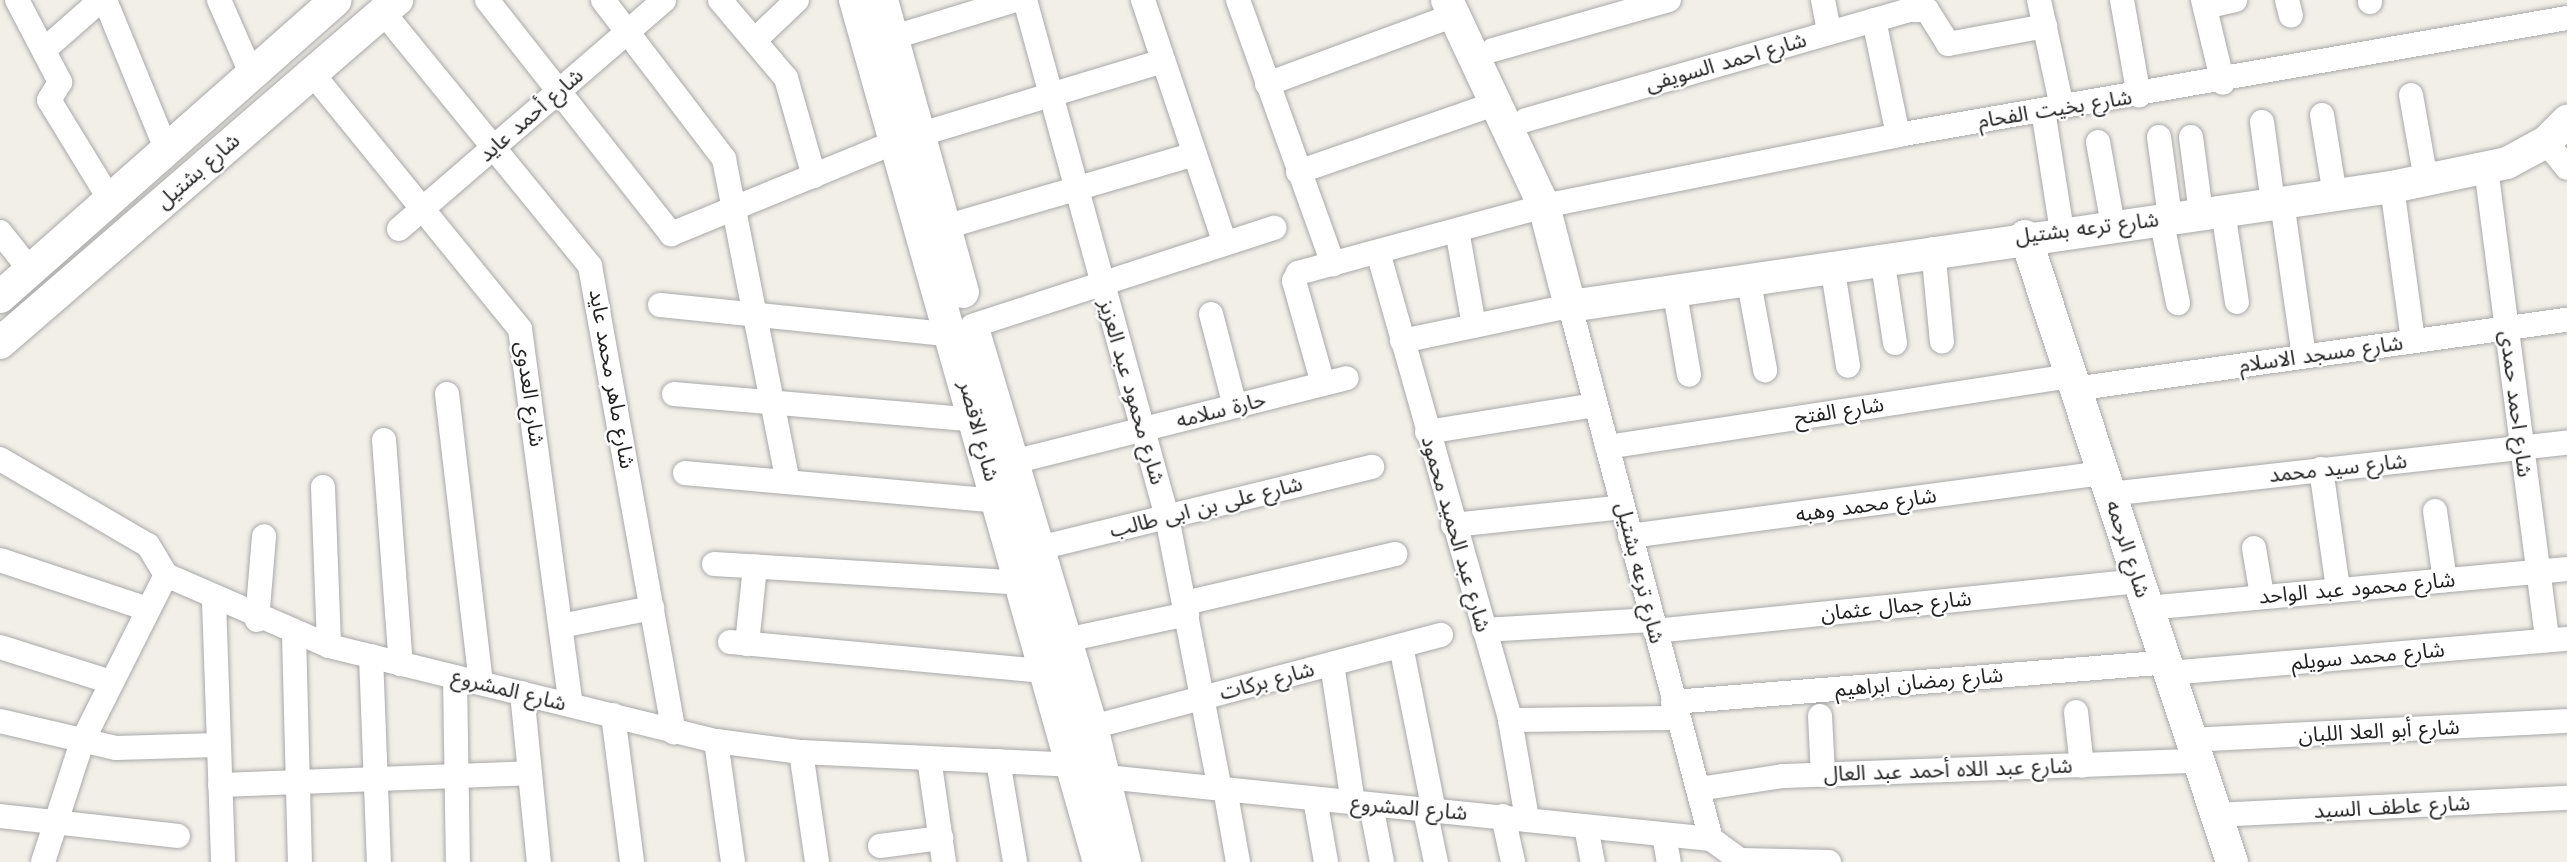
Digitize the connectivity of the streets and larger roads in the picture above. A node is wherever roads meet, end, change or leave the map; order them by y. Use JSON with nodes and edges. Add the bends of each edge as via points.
{"nodes":[{"id":1,"x":17,"y":0,"type":"edge"},
{"id":2,"x":103,"y":0,"type":"edge"},
{"id":3,"x":219,"y":0,"type":"edge"},
{"id":4,"x":486,"y":0,"type":"edge"},
{"id":5,"x":603,"y":0,"type":"edge"},
{"id":6,"x":664,"y":0,"type":"edge"},
{"id":7,"x":720,"y":0,"type":"edge"},
{"id":8,"x":797,"y":0,"type":"edge"},
{"id":9,"x":855,"y":0,"type":"edge"},
{"id":10,"x":882,"y":0,"type":"edge"},
{"id":11,"x":1016,"y":0,"type":"edge"},
{"id":12,"x":1025,"y":0,"type":"edge"},
{"id":13,"x":1143,"y":0,"type":"edge"},
{"id":14,"x":1238,"y":0,"type":"edge"},
{"id":15,"x":1669,"y":0,"type":"edge"},
{"id":16,"x":1823,"y":0,"type":"edge"},
{"id":17,"x":2039,"y":0,"type":"edge"},
{"id":18,"x":2122,"y":0,"type":"edge"},
{"id":19,"x":2235,"y":0,"type":"edge"},
{"id":20,"x":328,"y":3,"type":"edge"},
{"id":21,"x":2204,"y":3,"type":"edge"},
{"id":22,"x":1457,"y":5,"type":"edge"},
{"id":23,"x":390,"y":6,"type":"edge"},
{"id":24,"x":2567,"y":18,"type":"edge"},
{"id":25,"x":1874,"y":20,"type":"junction"},
{"id":26,"x":2045,"y":26,"type":"junction"},
{"id":27,"x":628,"y":31,"type":"junction"},
{"id":28,"x":1829,"y":32,"type":"junction"},
{"id":29,"x":894,"y":37,"type":"junction"},
{"id":30,"x":755,"y":40,"type":"junction"},
{"id":31,"x":44,"y":50,"type":"junction"},
{"id":32,"x":1493,"y":50,"type":"junction"},
{"id":33,"x":1163,"y":61,"type":"junction"},
{"id":34,"x":312,"y":73,"type":"junction"},
{"id":35,"x":251,"y":75,"type":"junction"},
{"id":36,"x":2223,"y":83,"type":"junction"},
{"id":37,"x":1267,"y":84,"type":"junction"},
{"id":38,"x":560,"y":90,"type":"junction"},
{"id":39,"x":1051,"y":94,"type":"junction"},
{"id":40,"x":2411,"y":95,"type":"dead end"},
{"id":41,"x":2139,"y":96,"type":"junction"},
{"id":42,"x":1497,"y":103,"type":"junction"},
{"id":43,"x":2053,"y":109,"type":"junction"},
{"id":44,"x":2322,"y":115,"type":"dead end"},
{"id":45,"x":1526,"y":120,"type":"junction"},
{"id":46,"x":2262,"y":122,"type":"dead end"},
{"id":47,"x":2557,"y":132,"type":"edge"},
{"id":48,"x":1898,"y":135,"type":"junction"},
{"id":49,"x":909,"y":137,"type":"junction"},
{"id":50,"x":2160,"y":137,"type":"dead end"},
{"id":51,"x":2191,"y":137,"type":"dead end"},
{"id":52,"x":2098,"y":142,"type":"dead end"},
{"id":53,"x":494,"y":147,"type":"junction"},
{"id":54,"x":167,"y":151,"type":"junction"},
{"id":55,"x":1195,"y":154,"type":"junction"},
{"id":56,"x":2486,"y":168,"type":"junction"},
{"id":57,"x":2567,"y":168,"type":"edge"},
{"id":58,"x":1298,"y":172,"type":"junction"},
{"id":59,"x":814,"y":176,"type":"junction"},
{"id":60,"x":2426,"y":180,"type":"junction"},
{"id":61,"x":2392,"y":187,"type":"junction"},
{"id":62,"x":1076,"y":188,"type":"junction"},
{"id":63,"x":2335,"y":195,"type":"junction"},
{"id":64,"x":110,"y":200,"type":"junction"},
{"id":65,"x":2278,"y":203,"type":"junction"},
{"id":66,"x":1552,"y":205,"type":"junction"},
{"id":67,"x":423,"y":208,"type":"junction"},
{"id":68,"x":738,"y":208,"type":"junction"},
{"id":69,"x":2212,"y":212,"type":"junction"},
{"id":70,"x":2166,"y":218,"type":"junction"},
{"id":71,"x":2113,"y":225,"type":"junction"},
{"id":72,"x":945,"y":227,"type":"junction"},
{"id":73,"x":1274,"y":228,"type":"dead end"},
{"id":74,"x":399,"y":229,"type":"dead end"},
{"id":75,"x":1457,"y":230,"type":"junction"},
{"id":76,"x":2062,"y":231,"type":"junction"},
{"id":77,"x":0,"y":232,"type":"edge"},
{"id":78,"x":2025,"y":236,"type":"junction"},
{"id":79,"x":1224,"y":244,"type":"junction"},
{"id":80,"x":1933,"y":249,"type":"junction"},
{"id":81,"x":1378,"y":252,"type":"junction"},
{"id":82,"x":1882,"y":257,"type":"junction"},
{"id":83,"x":1333,"y":264,"type":"junction"},
{"id":84,"x":1832,"y":265,"type":"junction"},
{"id":85,"x":30,"y":270,"type":"junction"},
{"id":86,"x":1748,"y":277,"type":"junction"},
{"id":87,"x":1102,"y":284,"type":"junction"},
{"id":88,"x":1674,"y":288,"type":"junction"},
{"id":89,"x":0,"y":297,"type":"edge"},
{"id":90,"x":2236,"y":302,"type":"dead end"},
{"id":91,"x":1581,"y":303,"type":"junction"},
{"id":92,"x":2178,"y":303,"type":"dead end"},
{"id":93,"x":660,"y":305,"type":"dead end"},
{"id":94,"x":1211,"y":314,"type":"dead end"},
{"id":95,"x":758,"y":315,"type":"junction"},
{"id":96,"x":2567,"y":320,"type":"edge"},
{"id":97,"x":1474,"y":325,"type":"junction"},
{"id":98,"x":2506,"y":328,"type":"junction"},
{"id":99,"x":962,"y":330,"type":"junction"},
{"id":100,"x":1402,"y":341,"type":"junction"},
{"id":101,"x":2413,"y":341,"type":"junction"},
{"id":102,"x":1942,"y":342,"type":"dead end"},
{"id":103,"x":0,"y":343,"type":"edge"},
{"id":104,"x":1895,"y":344,"type":"dead end"},
{"id":105,"x":2304,"y":356,"type":"junction"},
{"id":106,"x":1848,"y":366,"type":"dead end"},
{"id":107,"x":1765,"y":370,"type":"dead end"},
{"id":108,"x":1689,"y":375,"type":"dead end"},
{"id":109,"x":1347,"y":378,"type":"dead end"},
{"id":110,"x":2072,"y":382,"type":"junction"},
{"id":111,"x":1323,"y":384,"type":"junction"},
{"id":112,"x":447,"y":394,"type":"dead end"},
{"id":113,"x":674,"y":394,"type":"dead end"},
{"id":114,"x":773,"y":402,"type":"junction"},
{"id":115,"x":1596,"y":405,"type":"junction"},
{"id":116,"x":1235,"y":406,"type":"junction"},
{"id":117,"x":976,"y":419,"type":"junction"},
{"id":118,"x":1144,"y":429,"type":"junction"},
{"id":119,"x":1427,"y":432,"type":"junction"},
{"id":120,"x":384,"y":440,"type":"dead end"},
{"id":121,"x":2567,"y":443,"type":"edge"},
{"id":122,"x":1607,"y":447,"type":"junction"},
{"id":123,"x":2522,"y":448,"type":"junction"},
{"id":124,"x":0,"y":459,"type":"edge"},
{"id":125,"x":1013,"y":461,"type":"junction"},
{"id":126,"x":1373,"y":467,"type":"dead end"},
{"id":127,"x":2321,"y":469,"type":"junction"},
{"id":128,"x":684,"y":473,"type":"dead end"},
{"id":129,"x":788,"y":482,"type":"junction"},
{"id":130,"x":2106,"y":484,"type":"junction"},
{"id":131,"x":323,"y":487,"type":"dead end"},
{"id":132,"x":997,"y":501,"type":"junction"},
{"id":133,"x":1623,"y":508,"type":"junction"},
{"id":134,"x":2435,"y":511,"type":"dead end"},
{"id":135,"x":1167,"y":517,"type":"junction"},
{"id":136,"x":1453,"y":525,"type":"junction"},
{"id":137,"x":264,"y":536,"type":"dead end"},
{"id":138,"x":1630,"y":536,"type":"junction"},
{"id":139,"x":1039,"y":548,"type":"junction"},
{"id":140,"x":2254,"y":548,"type":"dead end"},
{"id":141,"x":1395,"y":554,"type":"dead end"},
{"id":142,"x":0,"y":560,"type":"edge"},
{"id":143,"x":714,"y":564,"type":"dead end"},
{"id":144,"x":755,"y":566,"type":"junction"},
{"id":145,"x":2567,"y":569,"type":"edge"},
{"id":146,"x":2538,"y":571,"type":"junction"},
{"id":147,"x":166,"y":575,"type":"junction"},
{"id":148,"x":2445,"y":580,"type":"junction"},
{"id":149,"x":1021,"y":583,"type":"junction"},
{"id":150,"x":2337,"y":589,"type":"junction"},
{"id":151,"x":2142,"y":594,"type":"junction"},
{"id":152,"x":2262,"y":596,"type":"junction"},
{"id":153,"x":214,"y":601,"type":"junction"},
{"id":154,"x":652,"y":608,"type":"junction"},
{"id":155,"x":1186,"y":609,"type":"junction"},
{"id":156,"x":147,"y":610,"type":"junction"},
{"id":157,"x":257,"y":620,"type":"junction"},
{"id":158,"x":561,"y":626,"type":"junction"},
{"id":159,"x":1653,"y":626,"type":"junction"},
{"id":160,"x":1484,"y":630,"type":"junction"},
{"id":161,"x":294,"y":635,"type":"junction"},
{"id":162,"x":1441,"y":635,"type":"dead end"},
{"id":163,"x":1066,"y":640,"type":"junction"},
{"id":164,"x":2557,"y":640,"type":"edge"},
{"id":165,"x":328,"y":646,"type":"junction"},
{"id":166,"x":1401,"y":646,"type":"junction"},
{"id":167,"x":0,"y":647,"type":"edge"},
{"id":168,"x":371,"y":656,"type":"junction"},
{"id":169,"x":401,"y":664,"type":"junction"},
{"id":170,"x":1332,"y":664,"type":"junction"},
{"id":171,"x":2167,"y":668,"type":"junction"},
{"id":172,"x":1043,"y":671,"type":"junction"},
{"id":173,"x":455,"y":677,"type":"junction"},
{"id":174,"x":111,"y":682,"type":"junction"},
{"id":175,"x":481,"y":683,"type":"junction"},
{"id":176,"x":522,"y":693,"type":"junction"},
{"id":177,"x":1203,"y":698,"type":"junction"},
{"id":178,"x":571,"y":705,"type":"junction"},
{"id":179,"x":1675,"y":710,"type":"junction"},
{"id":180,"x":2076,"y":712,"type":"dead end"},
{"id":181,"x":612,"y":715,"type":"junction"},
{"id":182,"x":1820,"y":716,"type":"dead end"},
{"id":183,"x":1510,"y":720,"type":"junction"},
{"id":184,"x":0,"y":721,"type":"edge"},
{"id":185,"x":2567,"y":721,"type":"edge"},
{"id":186,"x":1092,"y":727,"type":"junction"},
{"id":187,"x":674,"y":733,"type":"junction"},
{"id":188,"x":716,"y":741,"type":"junction"},
{"id":189,"x":82,"y":742,"type":"junction"},
{"id":190,"x":218,"y":746,"type":"junction"},
{"id":191,"x":2195,"y":751,"type":"junction"},
{"id":192,"x":801,"y":752,"type":"junction"},
{"id":193,"x":929,"y":758,"type":"junction"},
{"id":194,"x":998,"y":761,"type":"junction"},
{"id":195,"x":1072,"y":765,"type":"junction"},
{"id":196,"x":2082,"y":765,"type":"junction"},
{"id":197,"x":530,"y":773,"type":"junction"},
{"id":198,"x":454,"y":775,"type":"junction"},
{"id":199,"x":1823,"y":775,"type":"junction"},
{"id":200,"x":1106,"y":777,"type":"junction"},
{"id":201,"x":376,"y":779,"type":"junction"},
{"id":202,"x":298,"y":782,"type":"junction"},
{"id":203,"x":220,"y":785,"type":"junction"},
{"id":204,"x":1222,"y":789,"type":"junction"},
{"id":205,"x":1699,"y":789,"type":"junction"},
{"id":206,"x":1315,"y":799,"type":"junction"},
{"id":207,"x":2567,"y":799,"type":"edge"},
{"id":208,"x":1362,"y":804,"type":"junction"},
{"id":209,"x":1430,"y":811,"type":"junction"},
{"id":210,"x":2216,"y":815,"type":"junction"},
{"id":211,"x":0,"y":816,"type":"edge"},
{"id":212,"x":1515,"y":817,"type":"junction"},
{"id":213,"x":51,"y":821,"type":"junction"},
{"id":214,"x":1586,"y":827,"type":"junction"},
{"id":215,"x":1664,"y":835,"type":"junction"},
{"id":216,"x":178,"y":836,"type":"dead end"},
{"id":217,"x":1712,"y":839,"type":"junction"},
{"id":218,"x":880,"y":846,"type":"dead end"},
{"id":219,"x":942,"y":850,"type":"edge"},
{"id":220,"x":1740,"y":861,"type":"edge"},
{"id":221,"x":43,"y":862,"type":"edge"},
{"id":222,"x":223,"y":862,"type":"edge"},
{"id":223,"x":300,"y":862,"type":"edge"},
{"id":224,"x":379,"y":862,"type":"edge"},
{"id":225,"x":457,"y":862,"type":"edge"},
{"id":226,"x":539,"y":862,"type":"edge"},
{"id":227,"x":632,"y":862,"type":"edge"},
{"id":228,"x":733,"y":862,"type":"edge"},
{"id":229,"x":817,"y":862,"type":"edge"},
{"id":230,"x":1015,"y":862,"type":"edge"},
{"id":231,"x":1099,"y":862,"type":"edge"},
{"id":232,"x":1125,"y":862,"type":"edge"},
{"id":233,"x":1238,"y":862,"type":"edge"},
{"id":234,"x":1326,"y":862,"type":"edge"},
{"id":235,"x":1382,"y":862,"type":"edge"},
{"id":236,"x":1436,"y":862,"type":"edge"},
{"id":237,"x":1513,"y":862,"type":"edge"},
{"id":238,"x":1593,"y":862,"type":"edge"},
{"id":239,"x":1669,"y":862,"type":"edge"},
{"id":240,"x":1829,"y":862,"type":"edge"},
{"id":241,"x":2232,"y":862,"type":"edge"}],
"edges":[{"from":1,"to":31,"type":"street"},
{"from":2,"to":31,"type":"street"},
{"from":2,"to":54,"type":"street"},
{"from":3,"to":35,"type":"street"},
{"from":4,"to":38,"type":"street"},
{"from":5,"to":27,"type":"street"},
{"from":6,"to":27,"type":"street","name":"شارع أحمد عايد"},
{"from":7,"to":30,"type":"street"},
{"from":8,"to":30,"type":"street"},
{"from":9,"to":49,"type":"street","name":"شارع الاقصر"},
{"from":10,"to":29,"type":"street","name":"شارع الاقصر"},
{"from":11,"to":29,"type":"street"},
{"from":12,"to":39,"type":"street","name":"شارع محمود عبد العزيز"},
{"from":13,"to":33,"type":"street"},
{"from":14,"to":37,"type":"street"},
{"from":15,"to":32,"type":"street"},
{"from":16,"to":28,"type":"street"},
{"from":17,"to":26,"type":"street"},
{"from":18,"to":41,"type":"street"},
{"from":19,"to":21,"type":"street"},
{"from":20,"to":35,"type":"street","name":"شارع بشتيل"},
{"from":21,"to":36,"type":"street"},
{"from":22,"to":32,"type":"street","name":"شارع ترعه بشتيل"},
{"from":22,"to":37,"type":"street"},
{"from":22,"to":42,"type":"street","name":"شارع ترعه بشتيل"},
{"from":23,"to":34,"type":"street","name":"شارع بشتيل"},
{"from":23,"to":53,"type":"street","name":"شارع ماهر محمد عايد"},
{"from":24,"to":36,"type":"street","name":"شارع بخيت الفحام"},
{"from":25,"to":26,"type":"street","name":"شارع احمد السويفى","via":[[1927,10],[1948,44]]},
{"from":25,"to":28,"type":"street","name":"شارع احمد السويفى"},
{"from":25,"to":48,"type":"street"},
{"from":26,"to":43,"type":"street"},
{"from":27,"to":38,"type":"street","name":"شارع أحمد عايد"},
{"from":27,"to":68,"type":"street","via":[[718,146]]},
{"from":28,"to":45,"type":"street","name":"شارع احمد السويفى"},
{"from":29,"to":49,"type":"street","name":"شارع الاقصر"},
{"from":30,"to":59,"type":"street","via":[[789,86]]},
{"from":31,"to":64,"type":"street","via":[[60,82],[49,100]]},
{"from":32,"to":45,"type":"street","name":"شارع ترعه بشتيل"},
{"from":33,"to":39,"type":"street"},
{"from":33,"to":55,"type":"street"},
{"from":34,"to":67,"type":"street","name":"شارع العدوى"},
{"from":34,"to":103,"type":"street","name":"شارع بشتيل"},
{"from":35,"to":54,"type":"street","name":"شارع بشتيل"},
{"from":36,"to":41,"type":"street","name":"شارع بخيت الفحام"},
{"from":37,"to":58,"type":"street"},
{"from":38,"to":53,"type":"street","name":"شارع أحمد عايد"},
{"from":38,"to":68,"type":"street","via":[[653,205],[666,231]]},
{"from":39,"to":49,"type":"street"},
{"from":39,"to":62,"type":"street","name":"شارع محمود عبد العزيز"},
{"from":40,"to":60,"type":"street"},
{"from":41,"to":43,"type":"street","name":"شارع بخيت الفحام"},
{"from":42,"to":58,"type":"street"},
{"from":42,"to":66,"type":"street","name":"شارع ترعه بشتيل"},
{"from":43,"to":48,"type":"street","name":"شارع بخيت الفحام"},
{"from":43,"to":76,"type":"street"},
{"from":44,"to":63,"type":"street"},
{"from":45,"to":66,"type":"street","name":"شارع ترعه بشتيل"},
{"from":46,"to":65,"type":"street"},
{"from":47,"to":56,"type":"street","name":"شارع ترعه بشتيل"},
{"from":47,"to":57,"type":"street"},
{"from":48,"to":66,"type":"street","name":"شارع بخيت الفحام"},
{"from":49,"to":59,"type":"street"},
{"from":49,"to":72,"type":"street","name":"شارع الاقصر"},
{"from":49,"to":99,"type":"street","name":"شارع الاقصر"},
{"from":50,"to":70,"type":"street"},
{"from":51,"to":69,"type":"street"},
{"from":52,"to":71,"type":"street"},
{"from":53,"to":67,"type":"street","name":"شارع أحمد عايد"},
{"from":53,"to":154,"type":"street","name":"شارع ماهر محمد عايد","via":[[582,255],[594,279]]},
{"from":54,"to":64,"type":"street","name":"شارع بشتيل"},
{"from":55,"to":62,"type":"street"},
{"from":55,"to":79,"type":"street"},
{"from":56,"to":60,"type":"street","name":"شارع ترعه بشتيل"},
{"from":56,"to":98,"type":"street","name":"شارع احمد حمدى"},
{"from":58,"to":83,"type":"street"},
{"from":59,"to":68,"type":"street"},
{"from":60,"to":61,"type":"street","name":"شارع ترعه بشتيل"},
{"from":61,"to":63,"type":"street","name":"شارع ترعه بشتيل"},
{"from":61,"to":101,"type":"street"},
{"from":62,"to":72,"type":"street"},
{"from":62,"to":87,"type":"street","name":"شارع محمود عبد العزيز"},
{"from":63,"to":65,"type":"street","name":"شارع ترعه بشتيل"},
{"from":64,"to":85,"type":"street","name":"شارع بشتيل"},
{"from":65,"to":69,"type":"street","name":"شارع ترعه بشتيل"},
{"from":65,"to":105,"type":"street"},
{"from":66,"to":75,"type":"street"},
{"from":66,"to":91,"type":"street","name":"شارع ترعه بشتيل"},
{"from":67,"to":74,"type":"street","name":"شارع أحمد عايد"},
{"from":67,"to":158,"type":"street","name":"شارع العدوى","via":[[517,322],[524,340]]},
{"from":68,"to":95,"type":"street"},
{"from":69,"to":70,"type":"street","name":"شارع ترعه بشتيل"},
{"from":69,"to":90,"type":"street"},
{"from":70,"to":71,"type":"street","name":"شارع ترعه بشتيل"},
{"from":70,"to":92,"type":"street"},
{"from":71,"to":76,"type":"street","name":"شارع ترعه بشتيل"},
{"from":72,"to":99,"type":"street","name":"شارع الاقصر"},
{"from":73,"to":79,"type":"street"},
{"from":75,"to":81,"type":"street"},
{"from":75,"to":97,"type":"street"},
{"from":76,"to":78,"type":"street","name":"شارع ترعه بشتيل"},
{"from":77,"to":85,"type":"street"},
{"from":78,"to":80,"type":"street","name":"شارع ترعه بشتيل"},
{"from":78,"to":110,"type":"street","name":"شارع الرحمه"},
{"from":79,"to":87,"type":"street"},
{"from":80,"to":82,"type":"street","name":"شارع ترعه بشتيل"},
{"from":80,"to":102,"type":"street"},
{"from":81,"to":83,"type":"street"},
{"from":81,"to":100,"type":"street","name":"شارع عبد الحميد محمود"},
{"from":82,"to":84,"type":"street","name":"شارع ترعه بشتيل"},
{"from":82,"to":104,"type":"street"},
{"from":83,"to":111,"type":"street","via":[[1294,278]]},
{"from":84,"to":86,"type":"street","name":"شارع ترعه بشتيل"},
{"from":84,"to":106,"type":"street"},
{"from":85,"to":89,"type":"street","name":"شارع بشتيل"},
{"from":86,"to":88,"type":"street","name":"شارع ترعه بشتيل"},
{"from":86,"to":107,"type":"street"},
{"from":87,"to":99,"type":"street"},
{"from":87,"to":118,"type":"street","name":"شارع محمود عبد العزيز"},
{"from":88,"to":91,"type":"street","name":"شارع ترعه بشتيل"},
{"from":88,"to":108,"type":"street"},
{"from":91,"to":97,"type":"street"},
{"from":91,"to":115,"type":"street","name":"شارع ترعه بشتيل"},
{"from":93,"to":95,"type":"street"},
{"from":94,"to":116,"type":"street"},
{"from":95,"to":99,"type":"street"},
{"from":95,"to":114,"type":"street"},
{"from":96,"to":98,"type":"street","name":"شارع مسجد الاسلام"},
{"from":97,"to":100,"type":"street"},
{"from":98,"to":101,"type":"street","name":"شارع مسجد الاسلام"},
{"from":98,"to":123,"type":"street","name":"شارع احمد حمدى"},
{"from":99,"to":117,"type":"street","name":"شارع الاقصر"},
{"from":99,"to":125,"type":"street","name":"شارع الاقصر"},
{"from":100,"to":119,"type":"street","name":"شارع عبد الحميد محمود"},
{"from":101,"to":105,"type":"street","name":"شارع مسجد الاسلام"},
{"from":105,"to":110,"type":"street","name":"شارع مسجد الاسلام"},
{"from":109,"to":111,"type":"street","name":"حارة سلامه"},
{"from":110,"to":122,"type":"street","name":"شارع الفتح"},
{"from":110,"to":130,"type":"street","name":"شارع الرحمه"},
{"from":111,"to":116,"type":"street","name":"حارة سلامه"},
{"from":112,"to":175,"type":"street"},
{"from":113,"to":114,"type":"street"},
{"from":114,"to":117,"type":"street"},
{"from":114,"to":129,"type":"street"},
{"from":115,"to":119,"type":"street"},
{"from":115,"to":122,"type":"street","name":"شارع ترعه بشتيل"},
{"from":116,"to":118,"type":"street","name":"حارة سلامه"},
{"from":117,"to":132,"type":"street","name":"شارع الاقصر"},
{"from":118,"to":125,"type":"street","name":"حارة سلامه"},
{"from":118,"to":135,"type":"street","name":"شارع محمود عبد العزيز"},
{"from":119,"to":136,"type":"street","name":"شارع عبد الحميد محمود"},
{"from":120,"to":169,"type":"street"},
{"from":121,"to":123,"type":"street","name":"شارع سيد محمد"},
{"from":122,"to":133,"type":"street","name":"شارع ترعه بشتيل"},
{"from":123,"to":127,"type":"street","name":"شارع سيد محمد"},
{"from":123,"to":146,"type":"street","name":"شارع احمد حمدى"},
{"from":124,"to":147,"type":"street","via":[[148,545]]},
{"from":125,"to":139,"type":"street","name":"شارع الاقصر"},
{"from":126,"to":135,"type":"street","name":"شارع على بن ابى طالب"},
{"from":127,"to":130,"type":"street","name":"شارع سيد محمد"},
{"from":127,"to":150,"type":"street"},
{"from":128,"to":129,"type":"street"},
{"from":129,"to":132,"type":"street"},
{"from":130,"to":138,"type":"street","name":"شارع محمد وهبه"},
{"from":130,"to":151,"type":"street","name":"شارع الرحمه"},
{"from":131,"to":165,"type":"street"},
{"from":132,"to":149,"type":"street","name":"شارع الاقصر"},
{"from":133,"to":136,"type":"street"},
{"from":133,"to":138,"type":"street","name":"شارع ترعه بشتيل"},
{"from":134,"to":148,"type":"street"},
{"from":135,"to":139,"type":"street","name":"شارع على بن ابى طالب"},
{"from":135,"to":155,"type":"street","name":"شارع محمود عبد العزيز"},
{"from":136,"to":160,"type":"street","name":"شارع عبد الحميد محمود"},
{"from":137,"to":157,"type":"street"},
{"from":138,"to":159,"type":"street","name":"شارع ترعه بشتيل"},
{"from":139,"to":163,"type":"street","name":"شارع الاقصر"},
{"from":140,"to":152,"type":"street"},
{"from":141,"to":155,"type":"street"},
{"from":142,"to":156,"type":"street"},
{"from":143,"to":144,"type":"street"},
{"from":144,"to":149,"type":"street"},
{"from":144,"to":172,"type":"street","via":[[738,643]]},
{"from":145,"to":146,"type":"street","name":"شارع محمود عبد الواحد"},
{"from":146,"to":148,"type":"street","name":"شارع محمود عبد الواحد"},
{"from":146,"to":164,"type":"street","name":"شارع احمد حمدى"},
{"from":147,"to":153,"type":"street","name":"شارع المشروع"},
{"from":147,"to":156,"type":"street"},
{"from":148,"to":150,"type":"street","name":"شارع محمود عبد الواحد"},
{"from":149,"to":172,"type":"street","name":"شارع الاقصر"},
{"from":150,"to":152,"type":"street","name":"شارع محمود عبد الواحد"},
{"from":151,"to":152,"type":"street","name":"شارع محمود عبد الواحد"},
{"from":151,"to":159,"type":"street","name":"شارع جمال عثمان"},
{"from":151,"to":171,"type":"street","name":"شارع الرحمه"},
{"from":153,"to":157,"type":"street","name":"شارع المشروع"},
{"from":153,"to":190,"type":"street"},
{"from":154,"to":158,"type":"street"},
{"from":154,"to":187,"type":"street","name":"شارع ماهر محمد عايد"},
{"from":155,"to":163,"type":"street"},
{"from":155,"to":177,"type":"street","name":"شارع محمود عبد العزيز"},
{"from":156,"to":174,"type":"street"},
{"from":157,"to":161,"type":"street","name":"شارع المشروع"},
{"from":158,"to":178,"type":"street","name":"شارع العدوى"},
{"from":159,"to":160,"type":"street","name":"شارع جمال عثمان"},
{"from":159,"to":179,"type":"street","name":"شارع ترعه بشتيل"},
{"from":160,"to":183,"type":"street","name":"شارع عبد الحميد محمود"},
{"from":161,"to":165,"type":"street","name":"شارع المشروع"},
{"from":161,"to":202,"type":"street"},
{"from":162,"to":166,"type":"street","name":"شارع بركات"},
{"from":163,"to":186,"type":"street","name":"شارع الاقصر"},
{"from":164,"to":171,"type":"street","name":"شارع محمد سويلم"},
{"from":165,"to":168,"type":"street","name":"شارع المشروع"},
{"from":166,"to":170,"type":"street","name":"شارع بركات"},
{"from":166,"to":209,"type":"street"},
{"from":167,"to":174,"type":"street"},
{"from":168,"to":169,"type":"street","name":"شارع المشروع"},
{"from":168,"to":201,"type":"street"},
{"from":169,"to":173,"type":"street","name":"شارع المشروع"},
{"from":170,"to":177,"type":"street","name":"شارع بركات"},
{"from":170,"to":208,"type":"street"},
{"from":171,"to":179,"type":"street","name":"شارع رمضان ابراهيم"},
{"from":171,"to":191,"type":"street","name":"شارع الرحمه"},
{"from":172,"to":195,"type":"street","name":"شارع الاقصر"},
{"from":173,"to":175,"type":"street","name":"شارع المشروع"},
{"from":173,"to":198,"type":"street"},
{"from":174,"to":189,"type":"street"},
{"from":175,"to":176,"type":"street","name":"شارع المشروع"},
{"from":176,"to":178,"type":"street","name":"شارع المشروع"},
{"from":176,"to":197,"type":"street"},
{"from":177,"to":186,"type":"street","name":"شارع بركات"},
{"from":177,"to":204,"type":"street","name":"شارع محمود عبد العزيز"},
{"from":178,"to":181,"type":"street","name":"شارع المشروع"},
{"from":179,"to":183,"type":"street","name":"شارع رمضان ابراهيم"},
{"from":179,"to":205,"type":"street","name":"شارع ترعه بشتيل"},
{"from":180,"to":196,"type":"street"},
{"from":181,"to":187,"type":"street","name":"شارع المشروع"},
{"from":181,"to":227,"type":"street"},
{"from":182,"to":199,"type":"street"},
{"from":183,"to":212,"type":"street","name":"شارع عبد الحميد محمود"},
{"from":184,"to":189,"type":"street"},
{"from":185,"to":191,"type":"street","name":"شارع أبو العلا اللبان"},
{"from":186,"to":200,"type":"street","name":"شارع الاقصر"},
{"from":187,"to":188,"type":"street","name":"شارع المشروع"},
{"from":188,"to":192,"type":"street","name":"شارع المشروع"},
{"from":188,"to":228,"type":"street"},
{"from":189,"to":190,"type":"street","via":[[150,750]]},
{"from":189,"to":213,"type":"street"},
{"from":190,"to":203,"type":"street"},
{"from":191,"to":196,"type":"street","name":"شارع عبد اللاه أحمد عبد العال"},
{"from":191,"to":210,"type":"street","name":"شارع الرحمه"},
{"from":192,"to":193,"type":"street","name":"شارع المشروع"},
{"from":192,"to":229,"type":"street"},
{"from":193,"to":194,"type":"street","name":"شارع المشروع"},
{"from":193,"to":219,"type":"street"},
{"from":194,"to":195,"type":"street","name":"شارع المشروع"},
{"from":194,"to":230,"type":"street"},
{"from":195,"to":231,"type":"street","name":"شارع الاقصر"},
{"from":196,"to":199,"type":"street","name":"شارع عبد اللاه أحمد عبد العال"},
{"from":197,"to":198,"type":"street"},
{"from":197,"to":226,"type":"street"},
{"from":198,"to":201,"type":"street"},
{"from":198,"to":225,"type":"street"},
{"from":199,"to":205,"type":"street","name":"شارع عبد اللاه أحمد عبد العال"},
{"from":200,"to":204,"type":"street","name":"شارع المشروع"},
{"from":200,"to":232,"type":"street","name":"شارع الاقصر"},
{"from":201,"to":202,"type":"street"},
{"from":201,"to":224,"type":"street"},
{"from":202,"to":203,"type":"street"},
{"from":202,"to":223,"type":"street"},
{"from":203,"to":222,"type":"street"},
{"from":204,"to":206,"type":"street","name":"شارع المشروع"},
{"from":204,"to":233,"type":"street","name":"شارع محمود عبد العزيز"},
{"from":205,"to":217,"type":"street","name":"شارع ترعه بشتيل"},
{"from":206,"to":208,"type":"street","name":"شارع المشروع"},
{"from":206,"to":234,"type":"street"},
{"from":207,"to":210,"type":"street","name":"شارع عاطف السيد"},
{"from":208,"to":209,"type":"street","name":"شارع المشروع"},
{"from":208,"to":235,"type":"street"},
{"from":209,"to":212,"type":"street","name":"شارع المشروع"},
{"from":209,"to":236,"type":"street"},
{"from":210,"to":241,"type":"street","name":"شارع الرحمه"},
{"from":211,"to":213,"type":"street"},
{"from":212,"to":214,"type":"street","name":"شارع المشروع"},
{"from":212,"to":237,"type":"street","name":"شارع عبد الحميد محمود"},
{"from":213,"to":216,"type":"street"},
{"from":213,"to":221,"type":"street"},
{"from":214,"to":215,"type":"street","name":"شارع المشروع"},
{"from":214,"to":238,"type":"street"},
{"from":215,"to":217,"type":"street","name":"شارع المشروع"},
{"from":215,"to":239,"type":"street"},
{"from":217,"to":220,"type":"street"},
{"from":218,"to":219,"type":"street"},
{"from":220,"to":240,"type":"street"}]}
